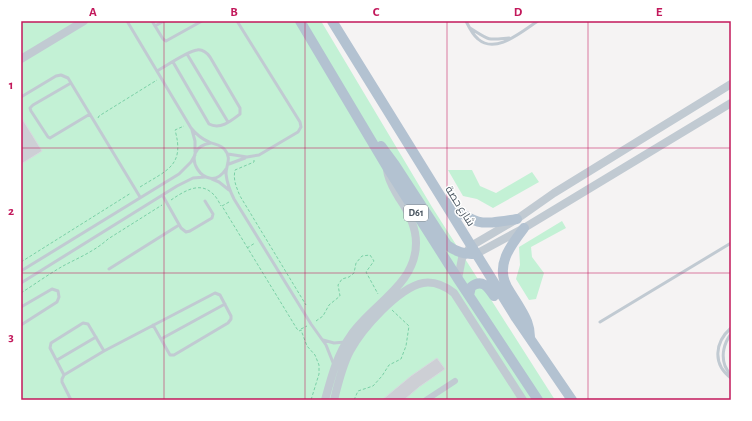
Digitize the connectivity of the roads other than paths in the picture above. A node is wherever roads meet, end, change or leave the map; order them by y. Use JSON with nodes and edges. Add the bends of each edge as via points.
{"nodes":[{"id":1,"x":84,"y":21,"type":"edge"},
{"id":2,"x":127,"y":21,"type":"edge"},
{"id":3,"x":152,"y":21,"type":"edge"},
{"id":4,"x":164,"y":21,"type":"edge"},
{"id":5,"x":202,"y":21,"type":"edge"},
{"id":6,"x":237,"y":21,"type":"edge"},
{"id":7,"x":300,"y":21,"type":"edge"},
{"id":8,"x":332,"y":21,"type":"edge"},
{"id":9,"x":466,"y":21,"type":"edge"},
{"id":10,"x":538,"y":21,"type":"edge"},
{"id":11,"x":155,"y":26,"type":"junction"},
{"id":12,"x":187,"y":54,"type":"junction"},
{"id":13,"x":21,"y":59,"type":"edge"},
{"id":14,"x":173,"y":62,"type":"junction"},
{"id":15,"x":157,"y":71,"type":"junction"},
{"id":16,"x":71,"y":83,"type":"junction"},
{"id":17,"x":731,"y":84,"type":"edge"},
{"id":18,"x":21,"y":97,"type":"edge"},
{"id":19,"x":731,"y":103,"type":"edge"},
{"id":20,"x":90,"y":114,"type":"junction"},
{"id":21,"x":228,"y":122,"type":"junction"},
{"id":22,"x":191,"y":128,"type":"junction"},
{"id":23,"x":365,"y":130,"type":"junction"},
{"id":24,"x":211,"y":143,"type":"junction"},
{"id":25,"x":228,"y":154,"type":"junction"},
{"id":26,"x":195,"y":155,"type":"junction"},
{"id":27,"x":247,"y":158,"type":"junction"},
{"id":28,"x":229,"y":164,"type":"junction"},
{"id":29,"x":387,"y":167,"type":"junction"},
{"id":30,"x":227,"y":168,"type":"junction"},
{"id":31,"x":207,"y":177,"type":"junction"},
{"id":32,"x":230,"y":191,"type":"junction"},
{"id":33,"x":163,"y":196,"type":"junction"},
{"id":34,"x":140,"y":197,"type":"junction"},
{"id":35,"x":441,"y":198,"type":"junction"},
{"id":36,"x":206,"y":201,"type":"dead end"},
{"id":37,"x":517,"y":219,"type":"junction"},
{"id":38,"x":179,"y":225,"type":"junction"},
{"id":39,"x":524,"y":228,"type":"junction"},
{"id":40,"x":731,"y":243,"type":"edge"},
{"id":41,"x":471,"y":251,"type":"junction"},
{"id":42,"x":109,"y":269,"type":"dead end"},
{"id":43,"x":21,"y":271,"type":"edge"},
{"id":44,"x":458,"y":279,"type":"junction"},
{"id":45,"x":21,"y":283,"type":"edge"},
{"id":46,"x":469,"y":295,"type":"junction"},
{"id":47,"x":225,"y":304,"type":"junction"},
{"id":48,"x":21,"y":307,"type":"edge"},
{"id":49,"x":516,"y":318,"type":"junction"},
{"id":50,"x":600,"y":322,"type":"dead end"},
{"id":51,"x":21,"y":325,"type":"edge"},
{"id":52,"x":153,"y":325,"type":"junction"},
{"id":53,"x":731,"y":328,"type":"edge"},
{"id":54,"x":731,"y":334,"type":"edge"},
{"id":55,"x":96,"y":337,"type":"junction"},
{"id":56,"x":161,"y":339,"type":"junction"},
{"id":57,"x":322,"y":339,"type":"junction"},
{"id":58,"x":530,"y":339,"type":"junction"},
{"id":59,"x":346,"y":341,"type":"junction"},
{"id":60,"x":104,"y":351,"type":"junction"},
{"id":61,"x":58,"y":360,"type":"junction"},
{"id":62,"x":335,"y":367,"type":"junction"},
{"id":63,"x":64,"y":375,"type":"junction"},
{"id":64,"x":731,"y":378,"type":"edge"},
{"id":65,"x":455,"y":381,"type":"dead end"},
{"id":66,"x":430,"y":399,"type":"edge"},
{"id":67,"x":71,"y":400,"type":"edge"},
{"id":68,"x":325,"y":400,"type":"edge"},
{"id":69,"x":334,"y":400,"type":"edge"},
{"id":70,"x":523,"y":400,"type":"edge"},
{"id":71,"x":538,"y":400,"type":"edge"},
{"id":72,"x":572,"y":400,"type":"edge"}],
"edges":[{"from":1,"to":13,"type":"street"},
{"from":2,"to":15,"type":"lane"},
{"from":3,"to":11,"type":"lane"},
{"from":4,"to":11,"type":"lane"},
{"from":5,"to":11,"type":"lane","via":[[168,41],[163,39]]},
{"from":6,"to":27,"type":"lane","via":[[301,124],[298,132],[270,150]]},
{"from":7,"to":23,"type":"main road","number":"D61"},
{"from":8,"to":35,"type":"main road","name":"شارع حصة","number":"D61"},
{"from":9,"to":10,"type":"lane","via":[[470,28],[482,36],[497,40],[511,37]]},
{"from":12,"to":14,"type":"lane"},
{"from":12,"to":21,"type":"lane"},
{"from":12,"to":21,"type":"lane","via":[[199,50],[206,52],[210,57],[241,109],[239,115]]},
{"from":14,"to":15,"type":"lane"},
{"from":14,"to":21,"type":"lane","via":[[207,123],[216,127]]},
{"from":15,"to":22,"type":"lane"},
{"from":16,"to":18,"type":"lane","via":[[66,76],[58,75]]},
{"from":16,"to":20,"type":"lane"},
{"from":16,"to":20,"type":"lane","via":[[33,105],[31,110],[50,138]]},
{"from":17,"to":37,"type":"street","via":[[554,193]]},
{"from":19,"to":39,"type":"street"},
{"from":20,"to":34,"type":"lane"},
{"from":22,"to":24,"type":"lane"},
{"from":22,"to":26,"type":"lane","via":[[195,141]]},
{"from":23,"to":29,"type":"main road","number":"D61"},
{"from":23,"to":41,"type":"main road","via":[[388,156],[447,245],[454,250]]},
{"from":24,"to":25,"type":"lane","via":[[221,146]]},
{"from":24,"to":26,"type":"lane","via":[[203,145]]},
{"from":25,"to":27,"type":"lane"},
{"from":25,"to":28,"type":"lane"},
{"from":26,"to":31,"type":"lane","via":[[198,172]]},
{"from":26,"to":34,"type":"lane","via":[[179,174]]},
{"from":27,"to":28,"type":"lane"},
{"from":28,"to":30,"type":"lane"},
{"from":29,"to":44,"type":"main road","number":"D61"},
{"from":29,"to":59,"type":"street","via":[[389,180],[415,230],[414,258],[402,282],[363,319]]},
{"from":30,"to":31,"type":"lane","via":[[222,175]]},
{"from":30,"to":32,"type":"lane"},
{"from":31,"to":32,"type":"lane"},
{"from":31,"to":33,"type":"lane","via":[[189,180]]},
{"from":32,"to":57,"type":"lane"},
{"from":33,"to":38,"type":"lane"},
{"from":33,"to":45,"type":"lane"},
{"from":34,"to":43,"type":"lane"},
{"from":35,"to":37,"type":"main road","via":[[474,222],[489,223]]},
{"from":35,"to":41,"type":"main road","name":"شارع حصة","number":"D61"},
{"from":36,"to":38,"type":"lane","via":[[213,214],[210,220],[188,232]]},
{"from":37,"to":41,"type":"street"},
{"from":38,"to":42,"type":"lane"},
{"from":39,"to":41,"type":"street"},
{"from":39,"to":58,"type":"main road","via":[[512,243],[503,269],[506,286],[527,320]]},
{"from":40,"to":50,"type":"lane"},
{"from":41,"to":44,"type":"street","via":[[461,263]]},
{"from":41,"to":49,"type":"main road","name":"شارع حصة","number":"D61"},
{"from":44,"to":46,"type":"main road","number":"D61"},
{"from":46,"to":49,"type":"main road","via":[[470,288],[475,284],[484,283],[506,313]]},
{"from":46,"to":71,"type":"main road","number":"D61"},
{"from":47,"to":52,"type":"lane","via":[[220,295],[215,293]]},
{"from":47,"to":56,"type":"lane"},
{"from":47,"to":56,"type":"lane","via":[[231,319],[174,355],[168,354]]},
{"from":48,"to":51,"type":"lane","via":[[52,289],[58,291],[57,302]]},
{"from":49,"to":58,"type":"main road","name":"شارع حصة","number":"D61"},
{"from":52,"to":56,"type":"lane"},
{"from":52,"to":60,"type":"lane"},
{"from":53,"to":64,"type":"lane","via":[[722,337],[718,352],[721,366]]},
{"from":54,"to":64,"type":"lane","via":[[723,354]]},
{"from":55,"to":60,"type":"lane"},
{"from":55,"to":61,"type":"lane"},
{"from":55,"to":61,"type":"lane","via":[[88,324],[83,323],[51,343],[50,348]]},
{"from":57,"to":59,"type":"lane","via":[[334,343]]},
{"from":57,"to":62,"type":"lane"},
{"from":58,"to":72,"type":"main road","name":"شارع حصة","number":"D61"},
{"from":59,"to":62,"type":"street"},
{"from":60,"to":63,"type":"lane"},
{"from":61,"to":63,"type":"lane"},
{"from":62,"to":68,"type":"street"},
{"from":63,"to":67,"type":"lane","via":[[62,382]]},
{"from":65,"to":66,"type":"street"},
{"from":69,"to":70,"type":"street","via":[[347,358],[366,328],[399,296],[416,285],[428,283],[439,284],[454,293]]}]}
